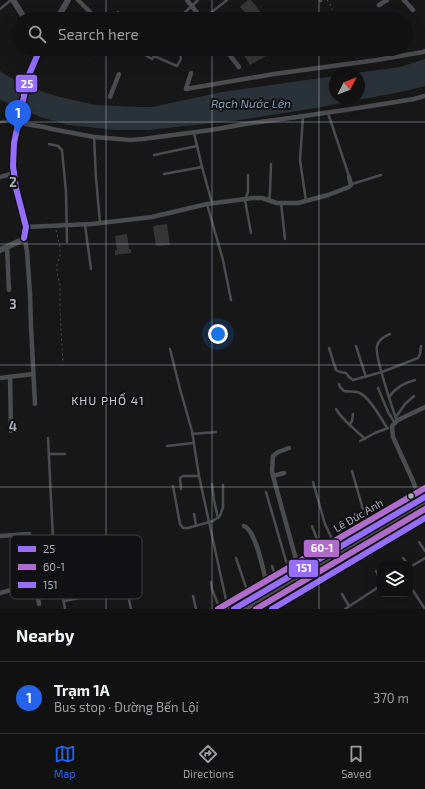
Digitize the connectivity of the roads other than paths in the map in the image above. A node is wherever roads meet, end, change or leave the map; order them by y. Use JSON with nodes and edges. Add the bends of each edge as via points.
{"nodes":[{"id":1,"x":12,"y":0,"type":"edge"},
{"id":2,"x":68,"y":0,"type":"edge"},
{"id":3,"x":78,"y":0,"type":"edge"},
{"id":4,"x":187,"y":0,"type":"edge"},
{"id":5,"x":198,"y":0,"type":"edge"},
{"id":6,"x":227,"y":0,"type":"edge"},
{"id":7,"x":404,"y":0,"type":"edge"},
{"id":8,"x":384,"y":1,"type":"edge"},
{"id":9,"x":379,"y":5,"type":"dead end"},
{"id":10,"x":191,"y":6,"type":"junction"},
{"id":11,"x":0,"y":9,"type":"edge"},
{"id":12,"x":413,"y":10,"type":"dead end"},
{"id":13,"x":20,"y":12,"type":"edge"},
{"id":14,"x":61,"y":12,"type":"edge"},
{"id":15,"x":90,"y":12,"type":"edge"},
{"id":16,"x":185,"y":12,"type":"edge"},
{"id":17,"x":196,"y":12,"type":"edge"},
{"id":18,"x":211,"y":12,"type":"edge"},
{"id":19,"x":425,"y":51,"type":"edge"},
{"id":20,"x":413,"y":53,"type":"edge"},
{"id":21,"x":37,"y":56,"type":"edge"},
{"id":22,"x":154,"y":56,"type":"edge"},
{"id":23,"x":180,"y":56,"type":"edge"},
{"id":24,"x":230,"y":56,"type":"edge"},
{"id":25,"x":398,"y":56,"type":"edge"},
{"id":26,"x":239,"y":67,"type":"dead end"},
{"id":27,"x":191,"y":73,"type":"dead end"},
{"id":28,"x":119,"y":74,"type":"dead end"},
{"id":29,"x":425,"y":96,"type":"edge"},
{"id":30,"x":110,"y":97,"type":"dead end"},
{"id":31,"x":327,"y":112,"type":"junction"},
{"id":32,"x":303,"y":116,"type":"junction"},
{"id":33,"x":11,"y":121,"type":"joint"},
{"id":34,"x":0,"y":122,"type":"edge"},
{"id":35,"x":19,"y":123,"type":"junction"},
{"id":36,"x":194,"y":132,"type":"junction"},
{"id":37,"x":94,"y":138,"type":"junction"},
{"id":38,"x":49,"y":144,"type":"dead end"},
{"id":39,"x":197,"y":146,"type":"junction"},
{"id":40,"x":154,"y":155,"type":"dead end"},
{"id":41,"x":271,"y":164,"type":"dead end"},
{"id":42,"x":202,"y":167,"type":"junction"},
{"id":43,"x":14,"y":173,"type":"junction"},
{"id":44,"x":164,"y":174,"type":"dead end"},
{"id":45,"x":248,"y":175,"type":"dead end"},
{"id":46,"x":381,"y":175,"type":"dead end"},
{"id":47,"x":0,"y":177,"type":"edge"},
{"id":48,"x":349,"y":177,"type":"joint"},
{"id":49,"x":351,"y":184,"type":"junction"},
{"id":50,"x":245,"y":200,"type":"junction"},
{"id":51,"x":269,"y":201,"type":"junction"},
{"id":52,"x":306,"y":201,"type":"junction"},
{"id":53,"x":281,"y":203,"type":"junction"},
{"id":54,"x":209,"y":204,"type":"junction"},
{"id":55,"x":100,"y":223,"type":"junction"},
{"id":56,"x":85,"y":225,"type":"junction"},
{"id":57,"x":66,"y":226,"type":"junction"},
{"id":58,"x":26,"y":227,"type":"junction"},
{"id":59,"x":251,"y":233,"type":"dead end"},
{"id":60,"x":24,"y":238,"type":"junction"},
{"id":61,"x":285,"y":239,"type":"dead end"},
{"id":62,"x":67,"y":242,"type":"dead end"},
{"id":63,"x":7,"y":247,"type":"junction"},
{"id":64,"x":0,"y":250,"type":"edge"},
{"id":65,"x":91,"y":269,"type":"dead end"},
{"id":66,"x":9,"y":290,"type":"dead end"},
{"id":67,"x":231,"y":300,"type":"dead end"},
{"id":68,"x":390,"y":334,"type":"dead end"},
{"id":69,"x":356,"y":346,"type":"dead end"},
{"id":70,"x":421,"y":346,"type":"dead end"},
{"id":71,"x":329,"y":348,"type":"dead end"},
{"id":72,"x":170,"y":349,"type":"dead end"},
{"id":73,"x":382,"y":372,"type":"junction"},
{"id":74,"x":33,"y":374,"type":"junction"},
{"id":75,"x":366,"y":376,"type":"junction"},
{"id":76,"x":10,"y":377,"type":"junction"},
{"id":77,"x":0,"y":378,"type":"edge"},
{"id":78,"x":415,"y":380,"type":"dead end"},
{"id":79,"x":339,"y":384,"type":"dead end"},
{"id":80,"x":378,"y":388,"type":"dead end"},
{"id":81,"x":414,"y":396,"type":"dead end"},
{"id":82,"x":390,"y":397,"type":"junction"},
{"id":83,"x":35,"y":404,"type":"dead end"},
{"id":84,"x":425,"y":407,"type":"edge"},
{"id":85,"x":336,"y":409,"type":"dead end"},
{"id":86,"x":353,"y":414,"type":"dead end"},
{"id":87,"x":393,"y":423,"type":"junction"},
{"id":88,"x":350,"y":424,"type":"junction"},
{"id":89,"x":11,"y":431,"type":"dead end"},
{"id":90,"x":216,"y":432,"type":"dead end"},
{"id":91,"x":192,"y":434,"type":"junction"},
{"id":92,"x":48,"y":438,"type":"dead end"},
{"id":93,"x":365,"y":438,"type":"junction"},
{"id":94,"x":360,"y":440,"type":"dead end"},
{"id":95,"x":193,"y":443,"type":"junction"},
{"id":96,"x":167,"y":446,"type":"dead end"},
{"id":97,"x":289,"y":448,"type":"dead end"},
{"id":98,"x":49,"y":454,"type":"junction"},
{"id":99,"x":65,"y":454,"type":"dead end"},
{"id":100,"x":352,"y":471,"type":"dead end"},
{"id":101,"x":284,"y":473,"type":"dead end"},
{"id":102,"x":199,"y":476,"type":"junction"},
{"id":103,"x":273,"y":476,"type":"junction"},
{"id":104,"x":313,"y":482,"type":"dead end"},
{"id":105,"x":212,"y":484,"type":"dead end"},
{"id":106,"x":223,"y":485,"type":"dead end"},
{"id":107,"x":173,"y":486,"type":"dead end"},
{"id":108,"x":425,"y":488,"type":"edge"},
{"id":109,"x":181,"y":489,"type":"dead end"},
{"id":110,"x":266,"y":492,"type":"dead end"},
{"id":111,"x":422,"y":496,"type":"edge"},
{"id":112,"x":425,"y":509,"type":"edge"},
{"id":113,"x":194,"y":514,"type":"dead end"},
{"id":114,"x":218,"y":518,"type":"junction"},
{"id":115,"x":208,"y":522,"type":"junction"},
{"id":116,"x":367,"y":523,"type":"junction"},
{"id":117,"x":196,"y":525,"type":"junction"},
{"id":118,"x":244,"y":526,"type":"dead end"},
{"id":119,"x":312,"y":526,"type":"dead end"},
{"id":120,"x":29,"y":534,"type":"dead end"},
{"id":121,"x":10,"y":535,"type":"edge"},
{"id":122,"x":14,"y":535,"type":"edge"},
{"id":123,"x":53,"y":535,"type":"edge"},
{"id":124,"x":0,"y":536,"type":"edge"},
{"id":125,"x":333,"y":542,"type":"junction"},
{"id":126,"x":419,"y":542,"type":"dead end"},
{"id":127,"x":321,"y":549,"type":"junction"},
{"id":128,"x":425,"y":551,"type":"edge"},
{"id":129,"x":236,"y":558,"type":"dead end"},
{"id":130,"x":403,"y":558,"type":"dead end"},
{"id":131,"x":425,"y":558,"type":"edge"},
{"id":132,"x":406,"y":561,"type":"edge"},
{"id":133,"x":294,"y":565,"type":"junction"},
{"id":134,"x":413,"y":565,"type":"edge"},
{"id":135,"x":272,"y":566,"type":"dead end"},
{"id":136,"x":275,"y":576,"type":"junction"},
{"id":137,"x":266,"y":581,"type":"junction"},
{"id":138,"x":211,"y":582,"type":"dead end"},
{"id":139,"x":377,"y":588,"type":"edge"},
{"id":140,"x":10,"y":590,"type":"edge"},
{"id":141,"x":413,"y":591,"type":"edge"},
{"id":142,"x":250,"y":592,"type":"junction"},
{"id":143,"x":0,"y":593,"type":"edge"},
{"id":144,"x":342,"y":594,"type":"dead end"},
{"id":145,"x":194,"y":596,"type":"dead end"},
{"id":146,"x":38,"y":599,"type":"edge"},
{"id":147,"x":75,"y":599,"type":"edge"},
{"id":148,"x":129,"y":600,"type":"dead end"},
{"id":149,"x":64,"y":601,"type":"joint"},
{"id":150,"x":39,"y":604,"type":"dead end"},
{"id":151,"x":349,"y":606,"type":"junction"},
{"id":152,"x":223,"y":608,"type":"edge"},
{"id":153,"x":65,"y":609,"type":"edge"},
{"id":154,"x":131,"y":609,"type":"edge"},
{"id":155,"x":196,"y":609,"type":"edge"},
{"id":156,"x":242,"y":609,"type":"edge"},
{"id":157,"x":256,"y":609,"type":"edge"},
{"id":158,"x":344,"y":609,"type":"edge"},
{"id":159,"x":425,"y":609,"type":"edge"}],
"edges":[{"from":1,"to":11,"type":"lane"},
{"from":1,"to":13,"type":"street"},
{"from":2,"to":14,"type":"street"},
{"from":3,"to":15,"type":"street"},
{"from":4,"to":10,"type":"street"},
{"from":5,"to":10,"type":"lane"},
{"from":6,"to":18,"type":"lane"},
{"from":7,"to":12,"type":"street"},
{"from":8,"to":9,"type":"street"},
{"from":10,"to":16,"type":"lane"},
{"from":10,"to":17,"type":"street"},
{"from":19,"to":20,"type":"street"},
{"from":21,"to":35,"type":"street","via":[[28,77]]},
{"from":22,"to":23,"type":"lane","via":[[177,66]]},
{"from":24,"to":26,"type":"street"},
{"from":25,"to":27,"type":"street","via":[[186,89]]},
{"from":28,"to":30,"type":"street"},
{"from":29,"to":31,"type":"street"},
{"from":31,"to":32,"type":"street"},
{"from":31,"to":48,"type":"lane"},
{"from":32,"to":36,"type":"street"},
{"from":32,"to":52,"type":"lane","via":[[300,160]]},
{"from":33,"to":34,"type":"lane"},
{"from":33,"to":35,"type":"street"},
{"from":35,"to":37,"type":"street"},
{"from":35,"to":43,"type":"street","via":[[14,143]]},
{"from":36,"to":37,"type":"street","via":[[131,140]]},
{"from":36,"to":39,"type":"lane"},
{"from":37,"to":55,"type":"lane"},
{"from":38,"to":57,"type":"lane","via":[[62,150]]},
{"from":39,"to":40,"type":"lane"},
{"from":39,"to":42,"type":"lane"},
{"from":41,"to":51,"type":"lane"},
{"from":42,"to":44,"type":"lane"},
{"from":42,"to":54,"type":"lane"},
{"from":43,"to":47,"type":"street"},
{"from":43,"to":58,"type":"street"},
{"from":45,"to":50,"type":"lane","via":[[248,192]]},
{"from":46,"to":49,"type":"lane"},
{"from":48,"to":49,"type":"street"},
{"from":49,"to":52,"type":"street","via":[[334,193]]},
{"from":50,"to":51,"type":"street","via":[[262,198]]},
{"from":50,"to":54,"type":"street"},
{"from":50,"to":59,"type":"lane"},
{"from":51,"to":53,"type":"street"},
{"from":52,"to":53,"type":"street"},
{"from":53,"to":61,"type":"lane"},
{"from":54,"to":55,"type":"street","via":[[152,217]]},
{"from":54,"to":67,"type":"lane"},
{"from":55,"to":56,"type":"street"},
{"from":56,"to":57,"type":"street"},
{"from":56,"to":65,"type":"lane"},
{"from":57,"to":58,"type":"street"},
{"from":57,"to":62,"type":"lane"},
{"from":58,"to":60,"type":"street"},
{"from":60,"to":63,"type":"street"},
{"from":60,"to":74,"type":"street","via":[[30,294]]},
{"from":63,"to":64,"type":"street"},
{"from":63,"to":66,"type":"street"},
{"from":68,"to":73,"type":"lane","via":[[377,345],[376,351]]},
{"from":69,"to":75,"type":"lane"},
{"from":70,"to":73,"type":"lane","via":[[418,358]]},
{"from":71,"to":75,"type":"lane","via":[[336,370],[346,373],[353,380]]},
{"from":72,"to":91,"type":"lane"},
{"from":73,"to":75,"type":"lane"},
{"from":73,"to":82,"type":"lane"},
{"from":74,"to":76,"type":"street"},
{"from":74,"to":83,"type":"street"},
{"from":76,"to":77,"type":"street"},
{"from":76,"to":89,"type":"street"},
{"from":78,"to":82,"type":"lane","via":[[404,383]]},
{"from":79,"to":87,"type":"lane","via":[[344,391],[362,394]]},
{"from":80,"to":87,"type":"lane"},
{"from":81,"to":87,"type":"lane","via":[[405,404]]},
{"from":82,"to":87,"type":"lane"},
{"from":84,"to":87,"type":"street"},
{"from":85,"to":88,"type":"lane"},
{"from":86,"to":88,"type":"lane"},
{"from":87,"to":93,"type":"lane"},
{"from":87,"to":111,"type":"street","via":[[393,437]]},
{"from":88,"to":93,"type":"lane"},
{"from":90,"to":91,"type":"lane"},
{"from":91,"to":95,"type":"lane"},
{"from":92,"to":98,"type":"lane"},
{"from":93,"to":94,"type":"lane"},
{"from":95,"to":96,"type":"lane"},
{"from":95,"to":102,"type":"lane"},
{"from":97,"to":103,"type":"street","via":[[273,456]]},
{"from":98,"to":99,"type":"lane"},
{"from":98,"to":123,"type":"lane"},
{"from":100,"to":116,"type":"lane"},
{"from":101,"to":103,"type":"street"},
{"from":102,"to":109,"type":"lane","via":[[180,478]]},
{"from":102,"to":115,"type":"lane"},
{"from":103,"to":133,"type":"street"},
{"from":104,"to":125,"type":"lane"},
{"from":105,"to":114,"type":"lane"},
{"from":106,"to":114,"type":"lane","via":[[223,507]]},
{"from":107,"to":117,"type":"lane","via":[[181,526],[188,528]]},
{"from":108,"to":111,"type":"highway","name":"Lê Đức Anh"},
{"from":110,"to":133,"type":"lane","via":[[286,561]]},
{"from":111,"to":116,"type":"highway","name":"Lê Đức Anh"},
{"from":111,"to":142,"type":"highway","name":"Lê Đức Anh"},
{"from":111,"to":156,"type":"highway","name":"Lê Đức Anh"},
{"from":112,"to":157,"type":"highway"},
{"from":113,"to":117,"type":"lane"},
{"from":114,"to":115,"type":"lane"},
{"from":115,"to":117,"type":"lane"},
{"from":115,"to":152,"type":"lane"},
{"from":116,"to":125,"type":"highway","name":"Lê Đức Anh"},
{"from":118,"to":137,"type":"street","via":[[248,528],[256,543]]},
{"from":119,"to":127,"type":"lane"},
{"from":120,"to":122,"type":"street"},
{"from":121,"to":124,"type":"street"},
{"from":125,"to":127,"type":"highway","name":"Lê Đức Anh"},
{"from":126,"to":128,"type":"lane"},
{"from":127,"to":133,"type":"highway","name":"Lê Đức Anh"},
{"from":129,"to":142,"type":"lane"},
{"from":130,"to":132,"type":"lane"},
{"from":131,"to":134,"type":"lane"},
{"from":133,"to":136,"type":"highway","name":"Lê Đức Anh"},
{"from":135,"to":136,"type":"lane"},
{"from":136,"to":137,"type":"highway","name":"Lê Đức Anh"},
{"from":137,"to":142,"type":"highway","name":"Lê Đức Anh"},
{"from":138,"to":152,"type":"lane","via":[[212,589]]},
{"from":139,"to":151,"type":"lane"},
{"from":140,"to":143,"type":"street"},
{"from":141,"to":159,"type":"lane"},
{"from":142,"to":152,"type":"highway","name":"Lê Đức Anh"},
{"from":144,"to":151,"type":"lane"},
{"from":145,"to":155,"type":"lane"},
{"from":146,"to":150,"type":"street"},
{"from":147,"to":149,"type":"lane"},
{"from":148,"to":154,"type":"lane"},
{"from":149,"to":153,"type":"lane"},
{"from":151,"to":158,"type":"lane"}]}
